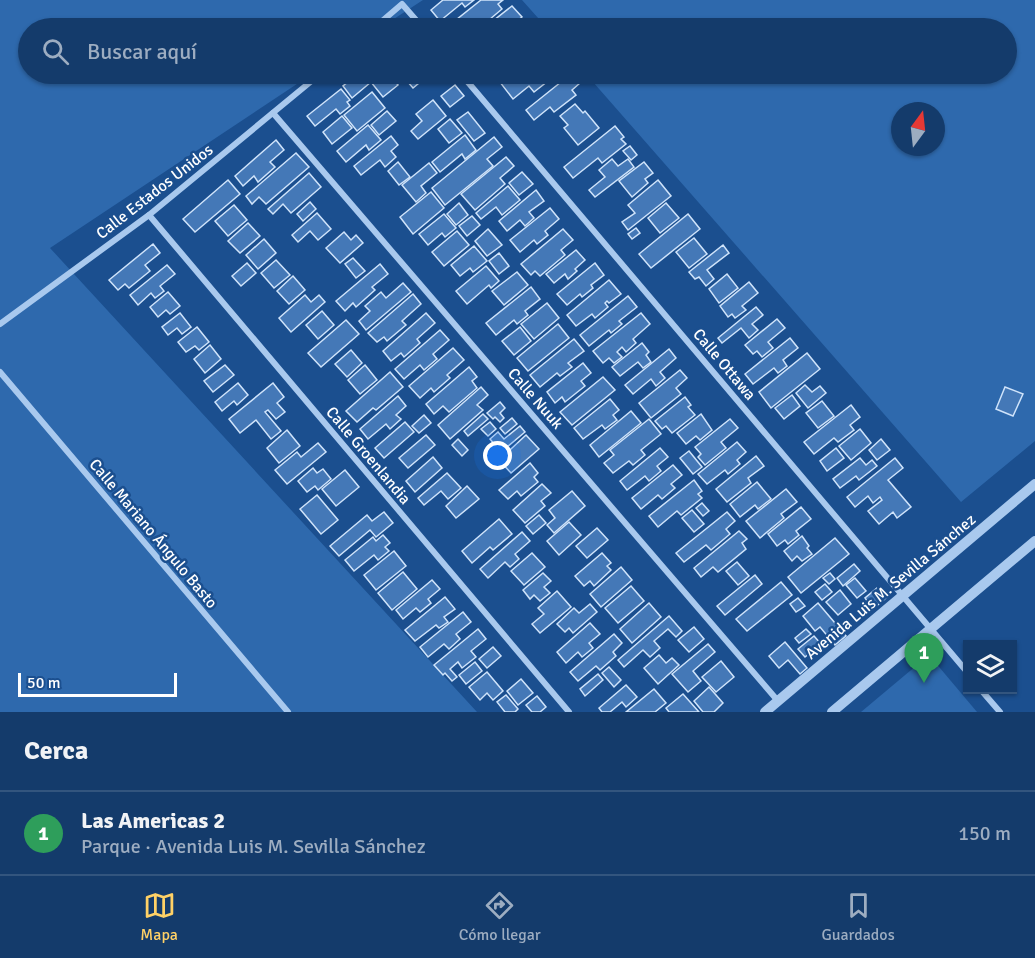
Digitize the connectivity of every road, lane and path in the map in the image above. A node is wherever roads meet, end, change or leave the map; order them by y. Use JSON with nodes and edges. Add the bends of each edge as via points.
{"nodes":[{"id":1,"x":386,"y":18,"type":"edge"},
{"id":2,"x":414,"y":18,"type":"edge"},
{"id":3,"x":308,"y":84,"type":"edge"},
{"id":4,"x":469,"y":84,"type":"edge"},
{"id":5,"x":273,"y":113,"type":"junction"},
{"id":6,"x":149,"y":215,"type":"junction"},
{"id":7,"x":0,"y":324,"type":"edge"},
{"id":8,"x":0,"y":372,"type":"edge"},
{"id":9,"x":1035,"y":484,"type":"edge"},
{"id":10,"x":1035,"y":541,"type":"edge"},
{"id":11,"x":902,"y":595,"type":"junction"},
{"id":12,"x":930,"y":628,"type":"junction"},
{"id":13,"x":963,"y":667,"type":"edge"},
{"id":14,"x":984,"y":694,"type":"edge"},
{"id":15,"x":778,"y":700,"type":"junction"},
{"id":16,"x":288,"y":712,"type":"edge"},
{"id":17,"x":568,"y":712,"type":"edge"},
{"id":18,"x":765,"y":712,"type":"edge"},
{"id":19,"x":831,"y":712,"type":"edge"},
{"id":20,"x":1000,"y":712,"type":"edge"}],
"edges":[{"from":1,"to":2,"type":"street","via":[[402,4]]},
{"from":3,"to":5,"type":"street","name":"Calle Estados Unidos"},
{"from":4,"to":11,"type":"street","name":"Calle Ottawa"},
{"from":5,"to":6,"type":"street","name":"Calle Estados Unidos"},
{"from":5,"to":15,"type":"street","name":"Calle Nuuk"},
{"from":6,"to":7,"type":"street","name":"Calle Estados Unidos"},
{"from":6,"to":17,"type":"street","name":"Calle Groenlandia"},
{"from":8,"to":16,"type":"street","name":"Calle Mariano Ángulo Basto"},
{"from":9,"to":11,"type":"street","name":"Avenida Luis M. Sevilla Sánchez"},
{"from":10,"to":12,"type":"street"},
{"from":11,"to":12,"type":"street","name":"Calle Ottawa"},
{"from":11,"to":15,"type":"street","name":"Avenida Luis M. Sevilla Sánchez"},
{"from":12,"to":13,"type":"street","name":"Calle Ottawa"},
{"from":12,"to":19,"type":"street"},
{"from":14,"to":20,"type":"street"},
{"from":15,"to":18,"type":"street","name":"Avenida Luis M. Sevilla Sánchez"}]}
